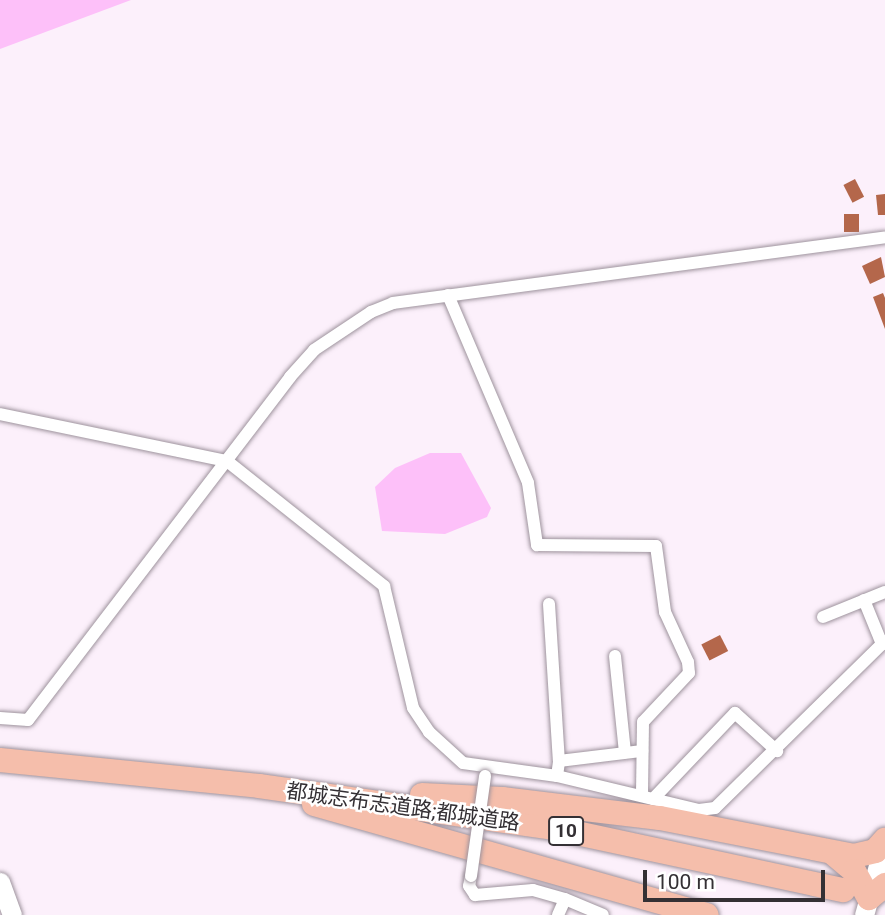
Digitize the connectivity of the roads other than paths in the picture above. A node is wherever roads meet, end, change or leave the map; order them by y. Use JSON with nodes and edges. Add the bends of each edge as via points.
{"nodes":[{"id":1,"x":885,"y":237,"type":"edge"},
{"id":2,"x":447,"y":295,"type":"junction"},
{"id":3,"x":0,"y":414,"type":"edge"},
{"id":4,"x":228,"y":461,"type":"junction"},
{"id":5,"x":885,"y":592,"type":"edge"},
{"id":6,"x":864,"y":600,"type":"junction"},
{"id":7,"x":549,"y":604,"type":"dead end"},
{"id":8,"x":823,"y":617,"type":"dead end"},
{"id":9,"x":884,"y":643,"type":"edge"},
{"id":10,"x":615,"y":656,"type":"dead end"},
{"id":11,"x":0,"y":718,"type":"edge"},
{"id":12,"x":642,"y":751,"type":"junction"},
{"id":13,"x":777,"y":751,"type":"junction"},
{"id":14,"x":625,"y":752,"type":"junction"},
{"id":15,"x":0,"y":760,"type":"edge"},
{"id":16,"x":559,"y":761,"type":"junction"},
{"id":17,"x":486,"y":773,"type":"junction"},
{"id":18,"x":557,"y":776,"type":"junction"},
{"id":19,"x":285,"y":789,"type":"junction"},
{"id":20,"x":647,"y":798,"type":"junction"},
{"id":21,"x":885,"y":841,"type":"edge"},
{"id":22,"x":834,"y":854,"type":"junction"},
{"id":23,"x":0,"y":882,"type":"edge"},
{"id":24,"x":843,"y":890,"type":"dead end"},
{"id":25,"x":565,"y":899,"type":"junction"},
{"id":26,"x":868,"y":907,"type":"edge"},
{"id":27,"x":12,"y":915,"type":"edge"},
{"id":28,"x":558,"y":915,"type":"edge"},
{"id":29,"x":603,"y":915,"type":"edge"},
{"id":30,"x":707,"y":915,"type":"edge"}],
"edges":[{"from":1,"to":2,"type":"street"},
{"from":2,"to":4,"type":"street","via":[[393,303],[338,331],[290,377]]},
{"from":2,"to":12,"type":"street","via":[[528,483],[537,545],[656,546],[665,612],[689,673],[643,722]]},
{"from":3,"to":4,"type":"street"},
{"from":4,"to":11,"type":"street","via":[[28,720]]},
{"from":4,"to":17,"type":"street","via":[[384,586],[413,708],[429,732],[464,763]]},
{"from":5,"to":6,"type":"street"},
{"from":6,"to":8,"type":"street"},
{"from":6,"to":9,"type":"street"},
{"from":7,"to":16,"type":"street"},
{"from":9,"to":13,"type":"street"},
{"from":10,"to":14,"type":"street"},
{"from":12,"to":14,"type":"street"},
{"from":12,"to":20,"type":"street"},
{"from":13,"to":20,"type":"street","via":[[715,808],[699,810]]},
{"from":13,"to":20,"type":"street","via":[[735,713]]},
{"from":14,"to":16,"type":"street"},
{"from":15,"to":19,"type":"highway","name":"都城志布志道路;都城道路","number":"10"},
{"from":16,"to":18,"type":"street"},
{"from":17,"to":18,"type":"street"},
{"from":17,"to":25,"type":"street","bridge":true,"via":[[469,886],[475,895],[533,890]]},
{"from":18,"to":20,"type":"street"},
{"from":19,"to":22,"type":"highway","via":[[502,799],[588,808]]},
{"from":19,"to":24,"type":"highway","name":"都城志布志道路;都城道路","number":"10","via":[[608,838]]},
{"from":19,"to":30,"type":"highway","via":[[355,819],[505,855]]},
{"from":21,"to":22,"type":"highway","via":[[864,856]]},
{"from":21,"to":26,"type":"street"},
{"from":22,"to":26,"type":"highway","via":[[854,871]]},
{"from":23,"to":27,"type":"street"},
{"from":25,"to":28,"type":"street"},
{"from":25,"to":29,"type":"street"}]}
